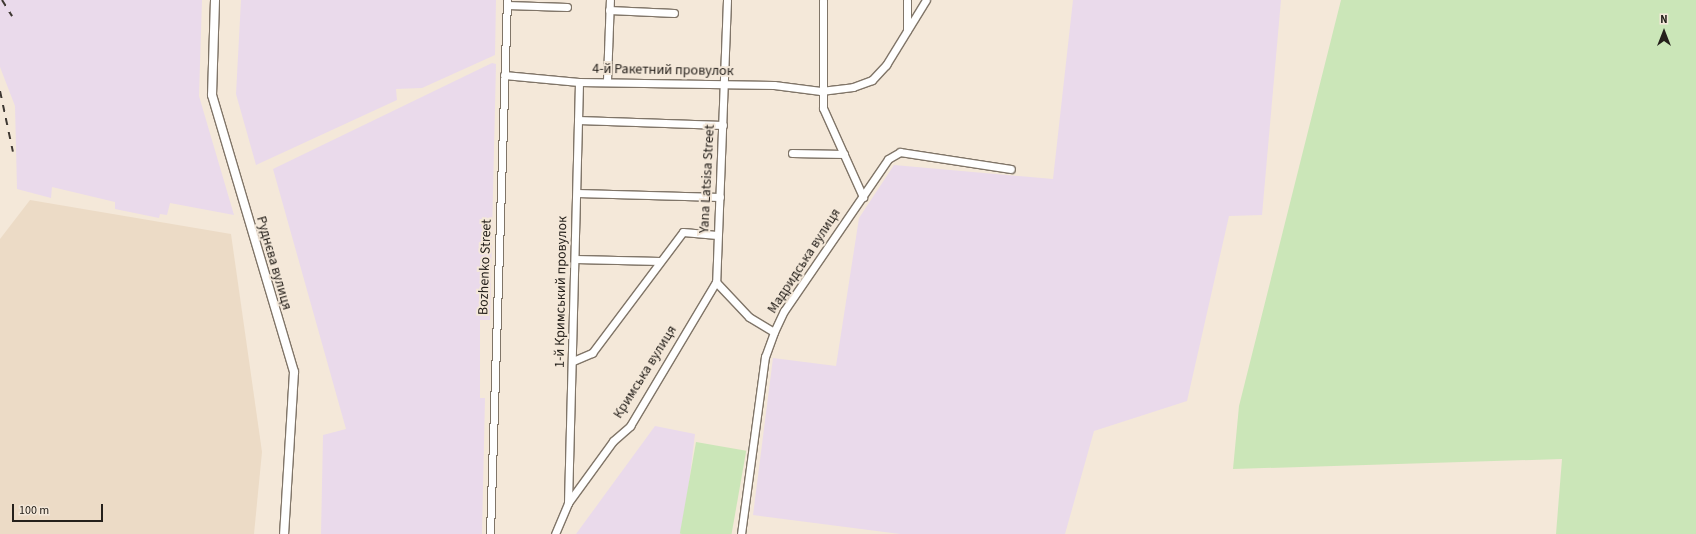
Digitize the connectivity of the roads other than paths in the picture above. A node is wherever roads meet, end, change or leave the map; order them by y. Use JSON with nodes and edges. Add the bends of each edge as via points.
{"nodes":[{"id":1,"x":215,"y":0,"type":"edge"},
{"id":2,"x":610,"y":0,"type":"edge"},
{"id":3,"x":727,"y":0,"type":"edge"},
{"id":4,"x":823,"y":0,"type":"edge"},
{"id":5,"x":907,"y":0,"type":"edge"},
{"id":6,"x":926,"y":0,"type":"edge"},
{"id":7,"x":507,"y":2,"type":"edge"},
{"id":8,"x":567,"y":7,"type":"dead end"},
{"id":9,"x":609,"y":10,"type":"junction"},
{"id":10,"x":674,"y":13,"type":"dead end"},
{"id":11,"x":907,"y":35,"type":"junction"},
{"id":12,"x":504,"y":76,"type":"junction"},
{"id":13,"x":607,"y":80,"type":"junction"},
{"id":14,"x":579,"y":82,"type":"junction"},
{"id":15,"x":724,"y":84,"type":"junction"},
{"id":16,"x":822,"y":91,"type":"junction"},
{"id":17,"x":578,"y":120,"type":"junction"},
{"id":18,"x":723,"y":125,"type":"junction"},
{"id":19,"x":792,"y":153,"type":"dead end"},
{"id":20,"x":844,"y":154,"type":"junction"},
{"id":21,"x":1010,"y":169,"type":"dead end"},
{"id":22,"x":577,"y":193,"type":"junction"},
{"id":23,"x":720,"y":197,"type":"junction"},
{"id":24,"x":863,"y":197,"type":"junction"},
{"id":25,"x":717,"y":235,"type":"junction"},
{"id":26,"x":575,"y":259,"type":"junction"},
{"id":27,"x":660,"y":261,"type":"junction"},
{"id":28,"x":716,"y":282,"type":"junction"},
{"id":29,"x":774,"y":332,"type":"junction"},
{"id":30,"x":573,"y":361,"type":"junction"},
{"id":31,"x":568,"y":503,"type":"junction"},
{"id":32,"x":284,"y":534,"type":"edge"},
{"id":33,"x":490,"y":534,"type":"edge"},
{"id":34,"x":555,"y":534,"type":"edge"},
{"id":35,"x":741,"y":534,"type":"edge"}],
"edges":[{"from":1,"to":32,"type":"street","name":"Руднєва вулиця","via":[[212,95],[294,372]]},
{"from":2,"to":9,"type":"street"},
{"from":3,"to":15,"type":"street","name":"Yana Latsisa Street"},
{"from":4,"to":16,"type":"street"},
{"from":5,"to":11,"type":"street"},
{"from":6,"to":11,"type":"street"},
{"from":7,"to":8,"type":"street"},
{"from":7,"to":12,"type":"street","name":"Bozhenko Street"},
{"from":9,"to":10,"type":"street"},
{"from":9,"to":13,"type":"street"},
{"from":11,"to":16,"type":"street","via":[[872,80],[853,87]]},
{"from":12,"to":14,"type":"street","name":"4-й Ракетний провулок"},
{"from":12,"to":33,"type":"street","name":"Bozhenko Street"},
{"from":13,"to":14,"type":"street","name":"4-й Ракетний провулок"},
{"from":13,"to":15,"type":"street","name":"4-й Ракетний провулок"},
{"from":14,"to":17,"type":"street","name":"1-й Кримський провулок"},
{"from":15,"to":16,"type":"street","name":"4-й Ракетний провулок"},
{"from":15,"to":18,"type":"street","name":"Yana Latsisa Street"},
{"from":16,"to":20,"type":"street","via":[[823,108]]},
{"from":17,"to":18,"type":"street"},
{"from":17,"to":22,"type":"street","name":"1-й Кримський провулок"},
{"from":18,"to":23,"type":"street","name":"Yana Latsisa Street"},
{"from":19,"to":20,"type":"street"},
{"from":20,"to":24,"type":"street"},
{"from":21,"to":24,"type":"street","name":"Мадридська вулиця","via":[[900,152],[888,158]]},
{"from":22,"to":23,"type":"street"},
{"from":22,"to":26,"type":"street","name":"1-й Кримський провулок"},
{"from":23,"to":25,"type":"street","name":"Yana Latsisa Street"},
{"from":24,"to":29,"type":"street","name":"Мадридська вулиця","via":[[784,311]]},
{"from":25,"to":27,"type":"street","via":[[683,232]]},
{"from":25,"to":28,"type":"street","name":"Yana Latsisa Street"},
{"from":26,"to":27,"type":"street"},
{"from":26,"to":30,"type":"street","name":"1-й Кримський провулок"},
{"from":27,"to":30,"type":"street","via":[[592,353]]},
{"from":28,"to":29,"type":"street","via":[[749,317]]},
{"from":28,"to":31,"type":"street","name":"Кримська вулиця","via":[[630,426],[613,441]]},
{"from":29,"to":35,"type":"street","name":"Мадридська вулиця","via":[[765,357]]},
{"from":30,"to":31,"type":"street","name":"1-й Кримський провулок"},
{"from":31,"to":34,"type":"street","name":"Кримська вулиця"}]}
